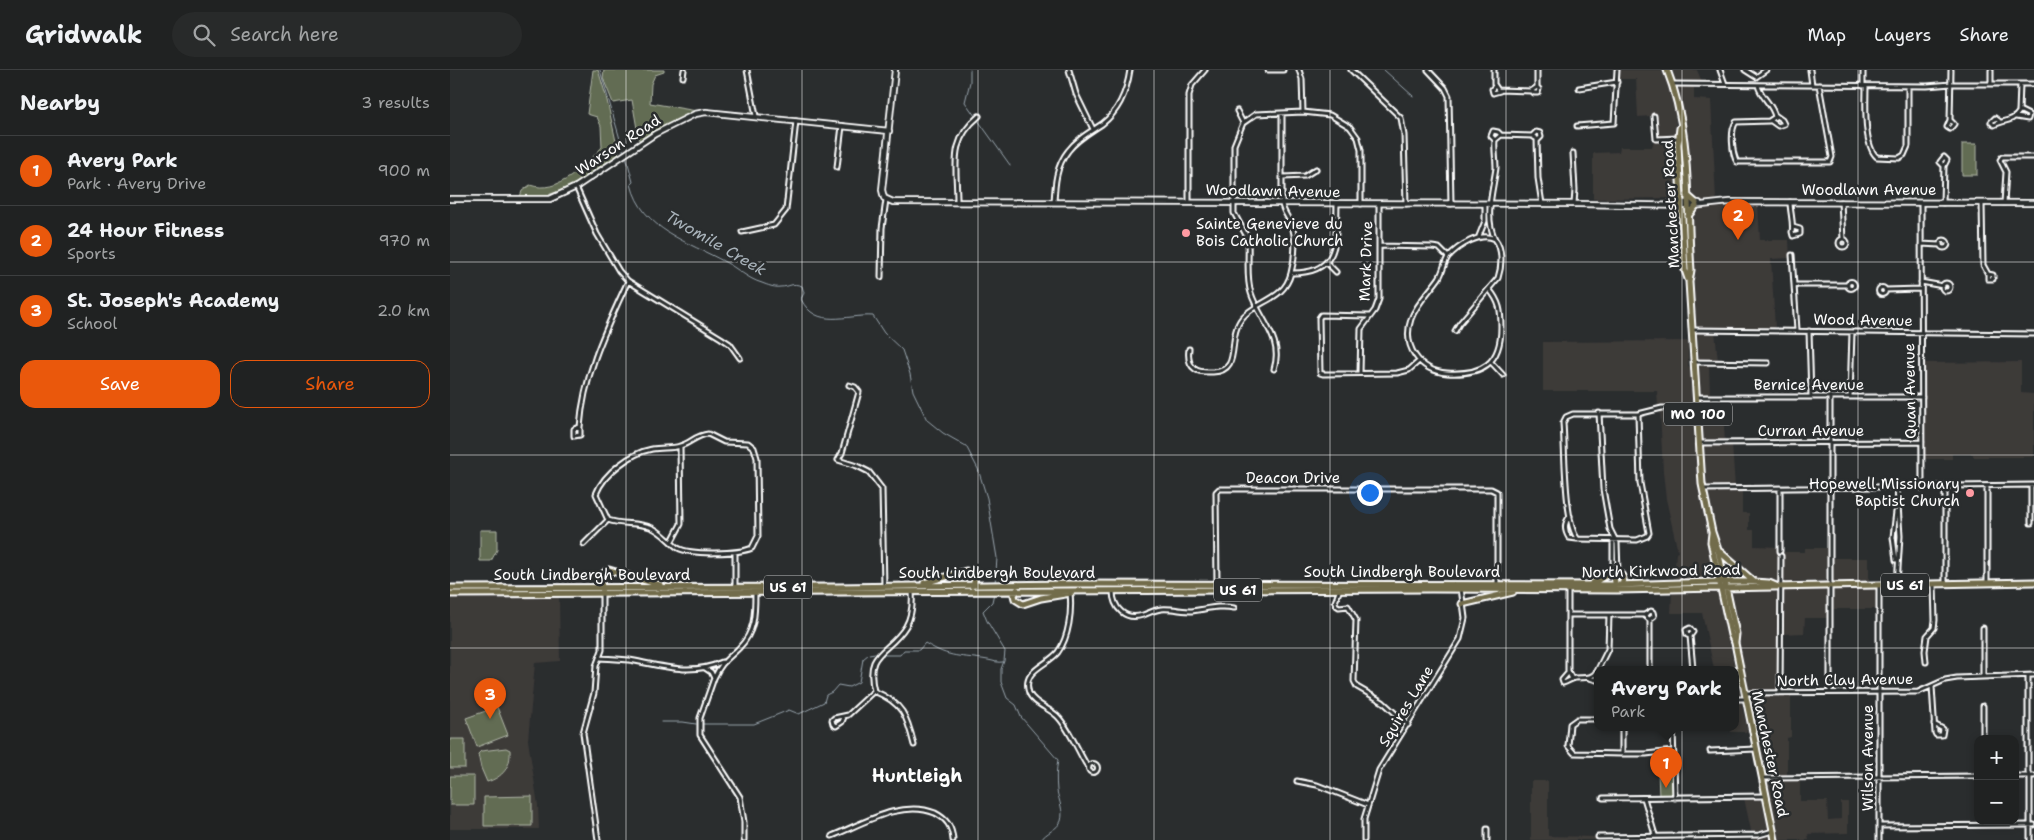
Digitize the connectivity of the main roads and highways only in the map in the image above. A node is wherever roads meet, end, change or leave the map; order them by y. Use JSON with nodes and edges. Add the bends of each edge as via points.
{"nodes":[{"id":1,"x":1667,"y":70,"type":"edge"},
{"id":2,"x":1680,"y":126,"type":"junction"},
{"id":3,"x":1684,"y":192,"type":"junction"},
{"id":4,"x":1685,"y":216,"type":"junction"},
{"id":5,"x":1712,"y":532,"type":"junction"},
{"id":6,"x":1718,"y":550,"type":"junction"},
{"id":7,"x":1615,"y":572,"type":"junction"},
{"id":8,"x":1722,"y":582,"type":"junction"},
{"id":9,"x":1753,"y":582,"type":"junction"},
{"id":10,"x":2034,"y":582,"type":"edge"},
{"id":11,"x":1023,"y":584,"type":"junction"},
{"id":12,"x":974,"y":585,"type":"junction"},
{"id":13,"x":1584,"y":585,"type":"junction"},
{"id":14,"x":1622,"y":585,"type":"junction"},
{"id":15,"x":1461,"y":586,"type":"junction"},
{"id":16,"x":1779,"y":586,"type":"junction"},
{"id":17,"x":668,"y":587,"type":"junction"},
{"id":18,"x":1544,"y":587,"type":"junction"},
{"id":19,"x":450,"y":588,"type":"edge"},
{"id":20,"x":913,"y":588,"type":"junction"},
{"id":21,"x":987,"y":588,"type":"junction"},
{"id":22,"x":1002,"y":588,"type":"junction"},
{"id":23,"x":1616,"y":588,"type":"junction"},
{"id":24,"x":1723,"y":589,"type":"junction"},
{"id":25,"x":602,"y":590,"type":"junction"},
{"id":26,"x":1016,"y":590,"type":"junction"},
{"id":27,"x":1078,"y":590,"type":"junction"},
{"id":28,"x":1525,"y":590,"type":"junction"},
{"id":29,"x":967,"y":591,"type":"junction"},
{"id":30,"x":450,"y":594,"type":"edge"},
{"id":31,"x":1462,"y":604,"type":"road end"},
{"id":32,"x":1775,"y":840,"type":"edge"}],
"edges":[{"from":1,"to":2,"type":"main road","name":"Manchester Road","number":"MO 100","via":[[1678,103]]},
{"from":2,"to":3,"type":"main road","name":"Manchester Road","number":"MO 100"},
{"from":2,"to":3,"type":"main road","name":"Manchester Road","number":"MO 100","via":[[1678,138]]},
{"from":3,"to":4,"type":"main road","name":"Manchester Road","number":"MO 100"},
{"from":3,"to":4,"type":"main road","via":[[1696,205]]},
{"from":3,"to":4,"type":"main road","via":[[1672,204]]},
{"from":4,"to":5,"type":"main road","name":"Manchester Road","number":"MO 100","via":[[1691,270],[1689,282],[1702,489]]},
{"from":5,"to":6,"type":"main road","name":"Manchester Road","number":"MO 100"},
{"from":5,"to":8,"type":"main road","name":"Manchester Road","number":"MO 100","via":[[1711,542]]},
{"from":6,"to":8,"type":"main road","name":"Manchester Road","number":"MO 100"},
{"from":6,"to":9,"type":"main road"},
{"from":7,"to":13,"type":"main road"},
{"from":7,"to":14,"type":"main road","via":[[1622,576]]},
{"from":7,"to":23,"type":"main road"},
{"from":8,"to":9,"type":"main road","name":"North Kirkwood Road","number":"US 61"},
{"from":8,"to":14,"type":"main road","name":"North Kirkwood Road","number":"US 61"},
{"from":8,"to":24,"type":"main road","name":"Manchester Road","number":"MO 100"},
{"from":9,"to":16,"type":"main road","name":"North Kirkwood Road","number":"US 61"},
{"from":10,"to":16,"type":"main road","name":"North Kirkwood Road","number":"US 61"},
{"from":11,"to":15,"type":"main road","name":"South Lindbergh Boulevard","number":"US 61"},
{"from":11,"to":22,"type":"main road","name":"South Lindbergh Boulevard","number":"US 61"},
{"from":11,"to":26,"type":"main road"},
{"from":12,"to":20,"type":"main road","name":"South Lindbergh Boulevard","number":"US 61"},
{"from":12,"to":20,"type":"main road","via":[[972,573],[966,572]]},
{"from":12,"to":21,"type":"main road","name":"South Lindbergh Boulevard","number":"US 61"},
{"from":12,"to":29,"type":"main road"},
{"from":13,"to":18,"type":"main road","name":"North Kirkwood Road","number":"US 61"},
{"from":13,"to":23,"type":"main road","name":"North Kirkwood Road","number":"US 61"},
{"from":14,"to":23,"type":"main road","name":"North Kirkwood Road","number":"US 61"},
{"from":15,"to":18,"type":"main road","name":"South Lindbergh Boulevard","number":"US 61"},
{"from":15,"to":27,"type":"main road","name":"South Lindbergh Boulevard","number":"US 61"},
{"from":15,"to":28,"type":"main road","name":"South Lindbergh Boulevard","number":"US 61"},
{"from":16,"to":24,"type":"main road","name":"North Kirkwood Road","number":"US 61"},
{"from":17,"to":20,"type":"main road","name":"South Lindbergh Boulevard","number":"US 61"},
{"from":17,"to":25,"type":"main road","name":"South Lindbergh Boulevard","number":"US 61"},
{"from":17,"to":25,"type":"main road","via":[[612,570],[604,573]]},
{"from":18,"to":23,"type":"main road","name":"North Kirkwood Road","number":"US 61","via":[[1568,591]]},
{"from":18,"to":28,"type":"main road","name":"South Lindbergh Boulevard","number":"US 61"},
{"from":19,"to":25,"type":"main road","name":"South Lindbergh Boulevard","number":"US 61"},
{"from":20,"to":25,"type":"main road","name":"South Lindbergh Boulevard","number":"US 61","via":[[755,592]]},
{"from":20,"to":29,"type":"main road","name":"South Lindbergh Boulevard","number":"US 61"},
{"from":21,"to":22,"type":"main road","name":"South Lindbergh Boulevard","number":"US 61"},
{"from":21,"to":29,"type":"main road","name":"South Lindbergh Boulevard","number":"US 61"},
{"from":22,"to":26,"type":"main road","name":"South Lindbergh Boulevard","number":"US 61"},
{"from":23,"to":24,"type":"main road","name":"North Kirkwood Road","number":"US 61"},
{"from":24,"to":32,"type":"main road","name":"Manchester Road","number":"MO 100","via":[[1736,634],[1745,696]]},
{"from":25,"to":30,"type":"main road","name":"South Lindbergh Boulevard","number":"US 61"},
{"from":26,"to":27,"type":"main road","name":"South Lindbergh Boulevard","number":"US 61"},
{"from":26,"to":27,"type":"main road","via":[[1015,599],[1023,604]]},
{"from":28,"to":31,"type":"main road"}]}
